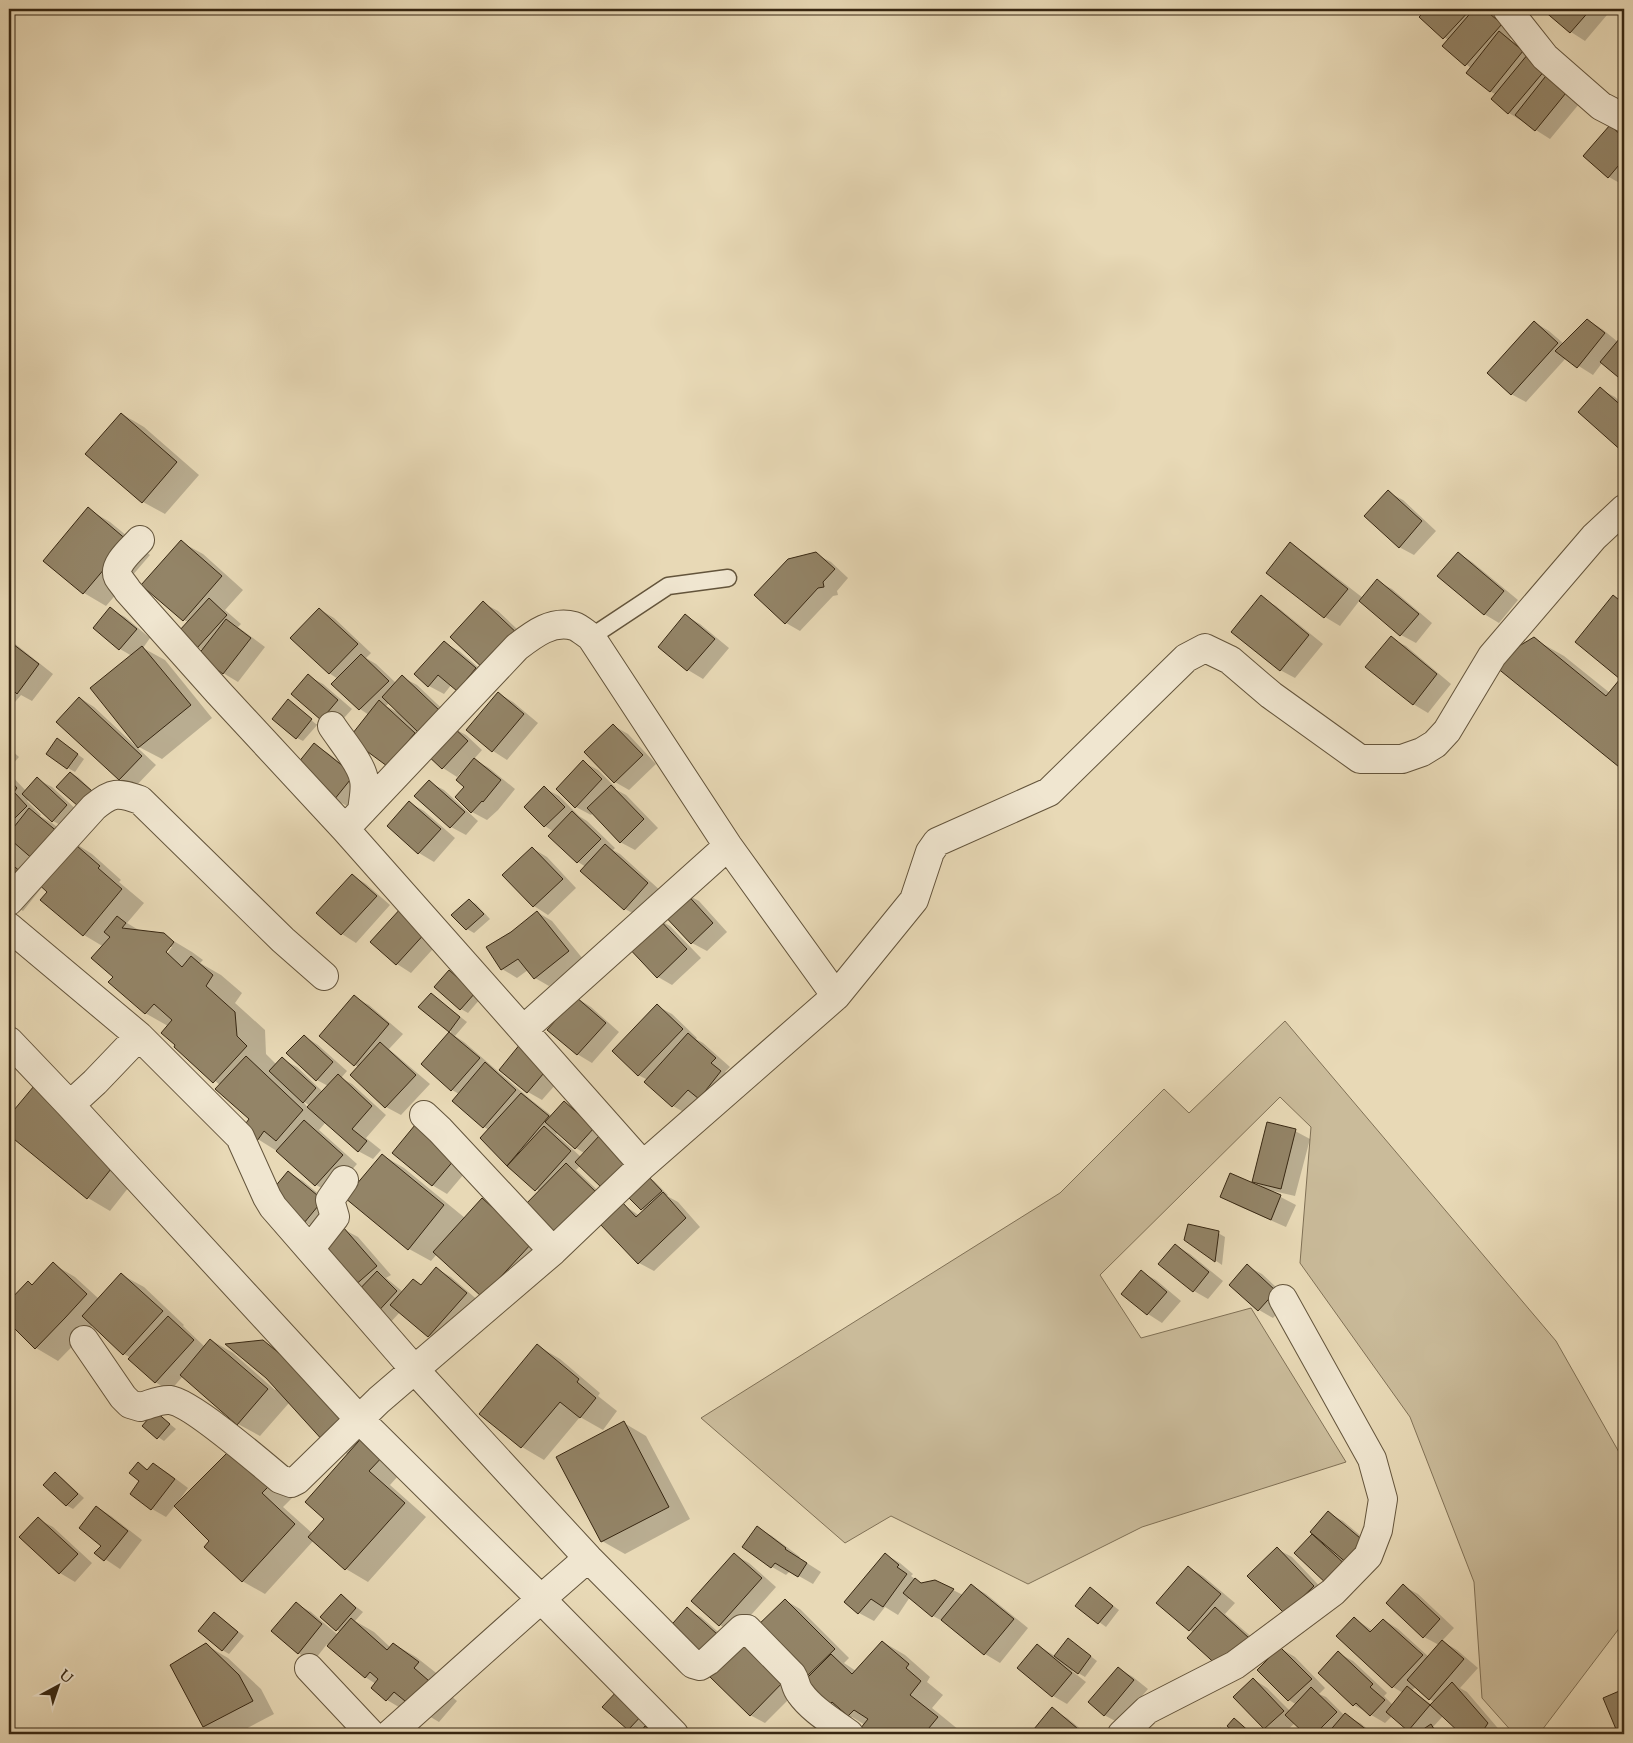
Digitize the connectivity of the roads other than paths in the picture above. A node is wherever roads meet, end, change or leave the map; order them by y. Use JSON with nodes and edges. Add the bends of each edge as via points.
{"nodes":[{"id":1,"x":1511,"y":10,"type":"edge"},
{"id":2,"x":1624,"y":118,"type":"edge"},
{"id":3,"x":1624,"y":509,"type":"edge"},
{"id":4,"x":140,"y":540,"type":"dead end"},
{"id":5,"x":728,"y":578,"type":"dead end"},
{"id":6,"x":591,"y":637,"type":"junction"},
{"id":7,"x":332,"y":726,"type":"dead end"},
{"id":8,"x":353,"y":820,"type":"junction"},
{"id":9,"x":728,"y":846,"type":"junction"},
{"id":10,"x":9,"y":901,"type":"edge"},
{"id":11,"x":9,"y":927,"type":"edge"},
{"id":12,"x":324,"y":976,"type":"dead end"},
{"id":13,"x":836,"y":996,"type":"junction"},
{"id":14,"x":523,"y":1030,"type":"junction"},
{"id":15,"x":135,"y":1040,"type":"junction"},
{"id":16,"x":9,"y":1041,"type":"edge"},
{"id":17,"x":70,"y":1104,"type":"junction"},
{"id":18,"x":424,"y":1115,"type":"dead end"},
{"id":19,"x":643,"y":1165,"type":"junction"},
{"id":20,"x":344,"y":1180,"type":"dead end"},
{"id":21,"x":310,"y":1249,"type":"junction"},
{"id":22,"x":553,"y":1251,"type":"junction"},
{"id":23,"x":1283,"y":1298,"type":"dead end"},
{"id":24,"x":84,"y":1340,"type":"dead end"},
{"id":25,"x":410,"y":1372,"type":"junction"},
{"id":26,"x":359,"y":1419,"type":"junction"},
{"id":27,"x":588,"y":1558,"type":"junction"},
{"id":28,"x":541,"y":1599,"type":"junction"},
{"id":29,"x":309,"y":1668,"type":"dead end"},
{"id":30,"x":371,"y":1734,"type":"edge"},
{"id":31,"x":390,"y":1734,"type":"edge"},
{"id":32,"x":674,"y":1734,"type":"edge"},
{"id":33,"x":849,"y":1734,"type":"edge"},
{"id":34,"x":1122,"y":1734,"type":"edge"}],
"edges":[{"from":1,"to":2,"type":"street","via":[[1545,57],[1601,106]]},
{"from":3,"to":13,"type":"street","via":[[1594,537],[1492,656],[1448,731],[1422,752],[1402,759],[1360,759],[1271,695],[1230,660],[1205,648],[1186,658],[1049,792],[937,842],[930,852],[914,900]]},
{"from":4,"to":8,"type":"street","via":[[119,564],[117,576],[211,685]]},
{"from":5,"to":6,"type":"lane","via":[[668,586]]},
{"from":6,"to":8,"type":"street","via":[[576,627],[560,624],[537,632],[517,647]]},
{"from":6,"to":9,"type":"street"},
{"from":7,"to":8,"type":"street","via":[[364,776]]},
{"from":8,"to":14,"type":"street"},
{"from":9,"to":13,"type":"street"},
{"from":9,"to":14,"type":"street"},
{"from":10,"to":12,"type":"street","via":[[94,807],[105,798],[122,794],[140,800]]},
{"from":11,"to":15,"type":"street"},
{"from":13,"to":19,"type":"street"},
{"from":14,"to":19,"type":"street"},
{"from":15,"to":17,"type":"street"},
{"from":15,"to":21,"type":"street","via":[[240,1137],[273,1207]]},
{"from":16,"to":17,"type":"street"},
{"from":17,"to":26,"type":"street"},
{"from":18,"to":22,"type":"street"},
{"from":19,"to":22,"type":"street"},
{"from":20,"to":21,"type":"street","via":[[330,1200],[335,1217]]},
{"from":21,"to":25,"type":"street"},
{"from":22,"to":25,"type":"street"},
{"from":23,"to":34,"type":"street","via":[[1372,1459],[1383,1499],[1378,1530],[1368,1556],[1333,1592],[1235,1665],[1147,1710]]},
{"from":24,"to":26,"type":"street","via":[[130,1404],[140,1408],[164,1400],[183,1404],[286,1482],[297,1480]]},
{"from":25,"to":26,"type":"street"},
{"from":25,"to":27,"type":"street"},
{"from":26,"to":28,"type":"street"},
{"from":27,"to":28,"type":"street"},
{"from":27,"to":33,"type":"street","via":[[694,1664],[700,1666],[708,1661],[742,1629],[747,1629],[792,1675],[798,1692]]},
{"from":28,"to":31,"type":"street"},
{"from":28,"to":32,"type":"street"},
{"from":29,"to":30,"type":"street"}]}
